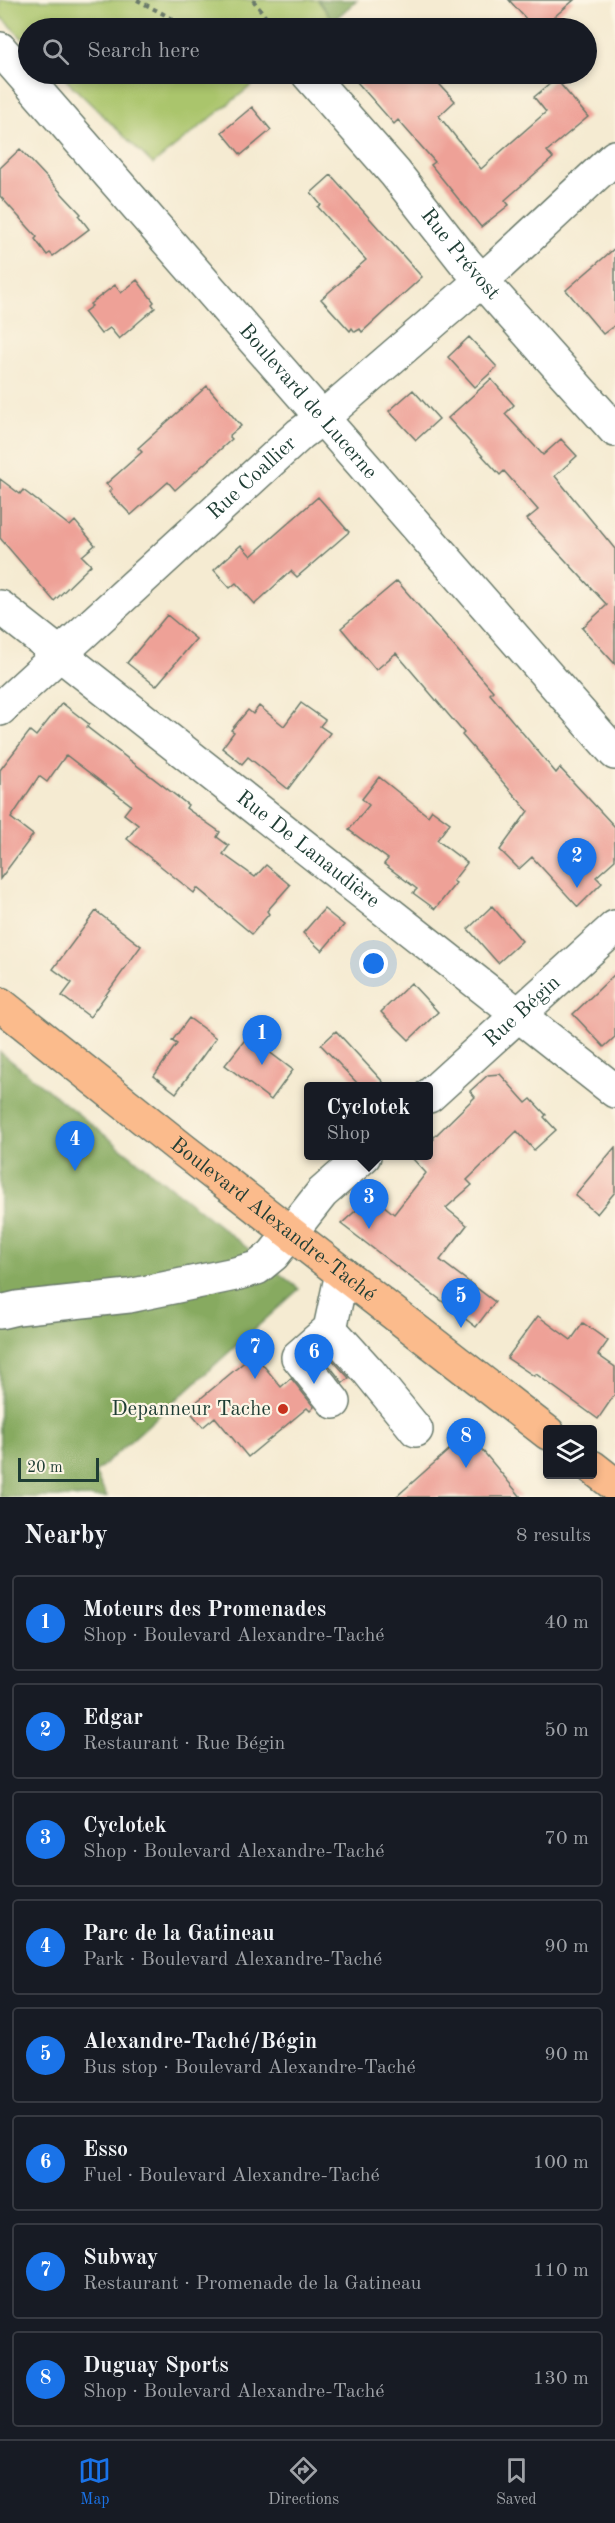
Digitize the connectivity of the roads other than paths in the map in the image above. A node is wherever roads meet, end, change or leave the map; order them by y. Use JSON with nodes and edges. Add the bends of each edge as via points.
{"nodes":[{"id":1,"x":0,"y":49,"type":"edge"},
{"id":2,"x":18,"y":70,"type":"edge"},
{"id":3,"x":31,"y":84,"type":"edge"},
{"id":4,"x":317,"y":84,"type":"edge"},
{"id":5,"x":615,"y":157,"type":"edge"},
{"id":6,"x":481,"y":281,"type":"junction"},
{"id":7,"x":322,"y":418,"type":"junction"},
{"id":8,"x":615,"y":430,"type":"edge"},
{"id":9,"x":0,"y":607,"type":"edge"},
{"id":10,"x":60,"y":654,"type":"junction"},
{"id":11,"x":0,"y":709,"type":"edge"},
{"id":12,"x":615,"y":753,"type":"edge"},
{"id":13,"x":615,"y":927,"type":"edge"},
{"id":14,"x":0,"y":1004,"type":"edge"},
{"id":15,"x":519,"y":1014,"type":"junction"},
{"id":16,"x":615,"y":1090,"type":"edge"},
{"id":17,"x":433,"y":1092,"type":"edge"},
{"id":18,"x":358,"y":1160,"type":"edge"},
{"id":19,"x":290,"y":1233,"type":"junction"},
{"id":20,"x":342,"y":1273,"type":"junction"},
{"id":21,"x":0,"y":1312,"type":"edge"},
{"id":22,"x":330,"y":1329,"type":"junction"},
{"id":23,"x":334,"y":1402,"type":"dead end"},
{"id":24,"x":543,"y":1428,"type":"edge"},
{"id":25,"x":416,"y":1430,"type":"dead end"},
{"id":26,"x":597,"y":1471,"type":"edge"},
{"id":27,"x":615,"y":1485,"type":"edge"}],
"edges":[{"from":1,"to":2,"type":"street","name":"Boulevard de Lucerne"},
{"from":3,"to":7,"type":"street","name":"Boulevard de Lucerne"},
{"from":4,"to":6,"type":"street","name":"Rue Prévost","via":[[395,173]]},
{"from":5,"to":6,"type":"street","name":"Rue Coallier"},
{"from":6,"to":7,"type":"street","name":"Rue Coallier"},
{"from":6,"to":8,"type":"street","name":"Rue Prévost"},
{"from":7,"to":10,"type":"street","name":"Rue Coallier"},
{"from":7,"to":12,"type":"street","name":"Boulevard de Lucerne"},
{"from":9,"to":10,"type":"street","name":"Rue De Lanaudière"},
{"from":10,"to":11,"type":"street","name":"Rue Coallier"},
{"from":10,"to":15,"type":"street","name":"Rue De Lanaudière"},
{"from":13,"to":15,"type":"street","name":"Rue Bégin"},
{"from":14,"to":19,"type":"main road","name":"Boulevard Alexandre-Taché"},
{"from":15,"to":16,"type":"street","name":"Rue De Lanaudière"},
{"from":15,"to":17,"type":"street","name":"Rue Bégin"},
{"from":18,"to":19,"type":"street","via":[[322,1193]]},
{"from":19,"to":20,"type":"main road","name":"Boulevard Alexandre-Taché"},
{"from":19,"to":21,"type":"street","via":[[257,1268],[235,1274],[129,1296]]},
{"from":20,"to":22,"type":"street"},
{"from":20,"to":24,"type":"main road","name":"Boulevard Alexandre-Taché"},
{"from":22,"to":23,"type":"street","via":[[298,1357]]},
{"from":22,"to":25,"type":"street"},
{"from":26,"to":27,"type":"main road"}]}
